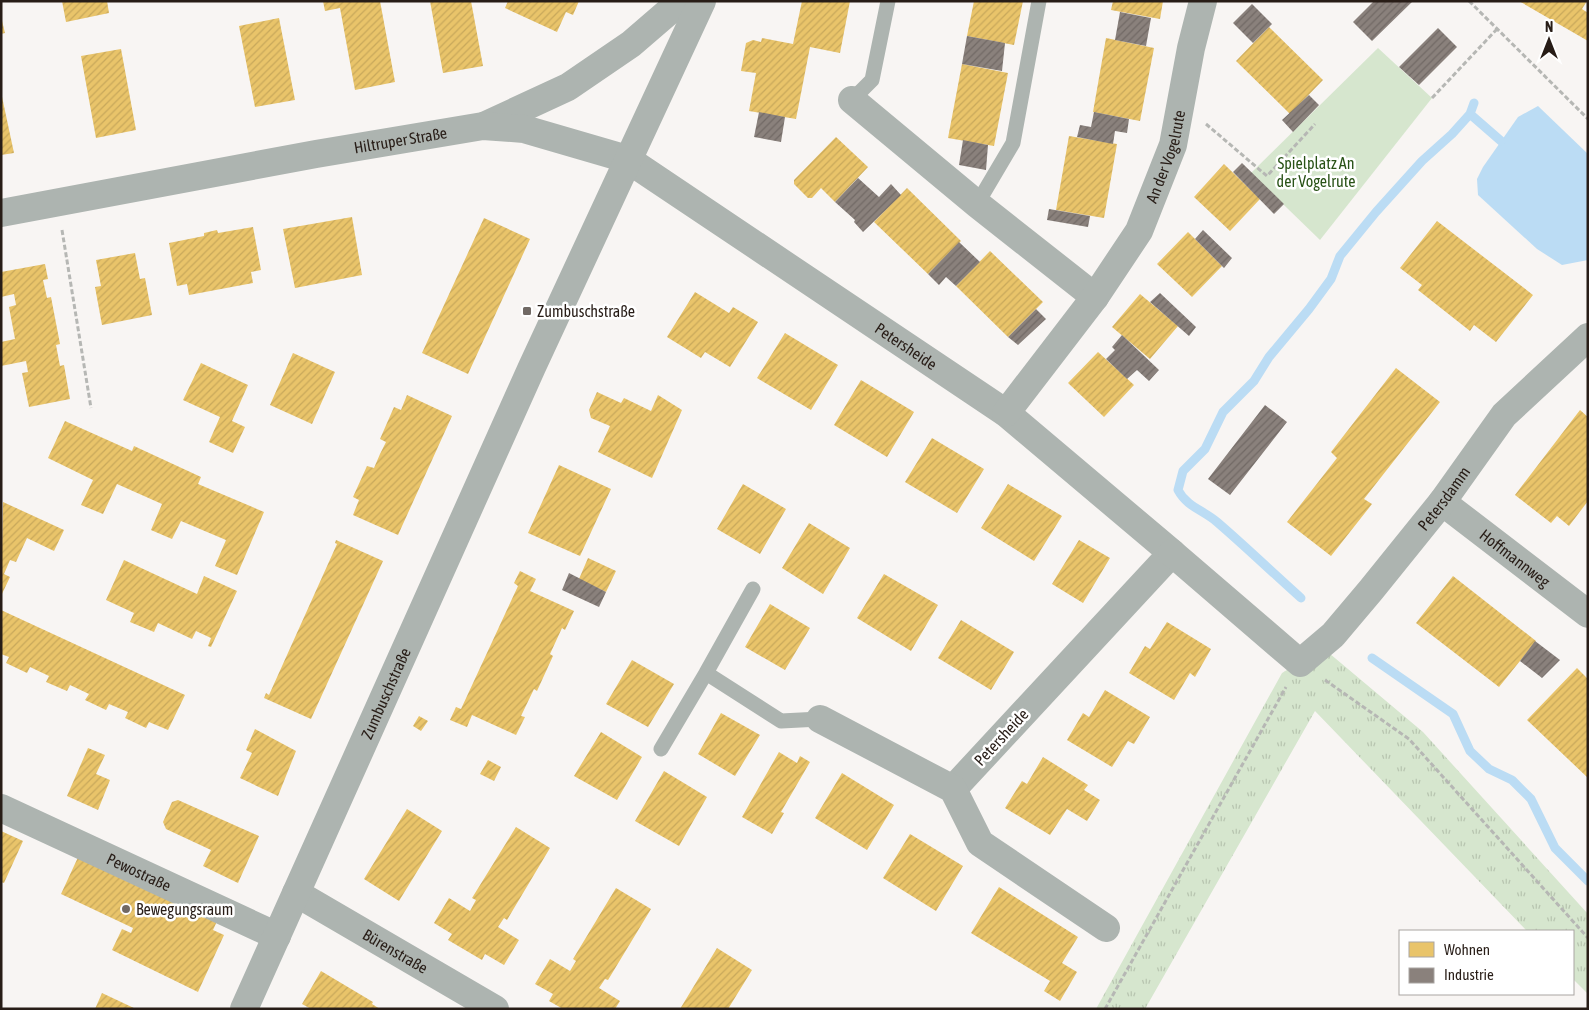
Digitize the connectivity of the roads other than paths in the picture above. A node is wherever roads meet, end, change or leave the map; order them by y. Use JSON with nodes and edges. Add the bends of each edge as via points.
{"nodes":[{"id":1,"x":681,"y":1,"type":"edge"},
{"id":2,"x":702,"y":1,"type":"edge"},
{"id":3,"x":888,"y":1,"type":"edge"},
{"id":4,"x":1039,"y":1,"type":"edge"},
{"id":5,"x":1203,"y":1,"type":"edge"},
{"id":6,"x":852,"y":100,"type":"joint"},
{"id":7,"x":483,"y":126,"type":"junction"},
{"id":8,"x":627,"y":159,"type":"junction"},
{"id":9,"x":977,"y":204,"type":"junction"},
{"id":10,"x":1,"y":213,"type":"edge"},
{"id":11,"x":1095,"y":297,"type":"junction"},
{"id":12,"x":1588,"y":336,"type":"edge"},
{"id":13,"x":1006,"y":413,"type":"junction"},
{"id":14,"x":1442,"y":502,"type":"junction"},
{"id":15,"x":1172,"y":553,"type":"junction"},
{"id":16,"x":753,"y":589,"type":"dead end"},
{"id":17,"x":1588,"y":614,"type":"edge"},
{"id":18,"x":1300,"y":663,"type":"joint"},
{"id":19,"x":706,"y":673,"type":"junction"},
{"id":20,"x":820,"y":719,"type":"joint"},
{"id":21,"x":661,"y":749,"type":"dead end"},
{"id":22,"x":953,"y":789,"type":"junction"},
{"id":23,"x":1,"y":808,"type":"edge"},
{"id":24,"x":296,"y":893,"type":"junction"},
{"id":25,"x":1106,"y":928,"type":"dead end"},
{"id":26,"x":276,"y":936,"type":"junction"},
{"id":27,"x":244,"y":1009,"type":"edge"},
{"id":28,"x":495,"y":1009,"type":"edge"}],
"edges":[{"from":1,"to":7,"type":"street","via":[[631,44],[568,86]]},
{"from":2,"to":8,"type":"street"},
{"from":3,"to":6,"type":"lane","via":[[872,80]]},
{"from":4,"to":9,"type":"lane","via":[[1013,143]]},
{"from":5,"to":11,"type":"street","name":"An der Vogelrute","via":[[1173,145],[1139,231]]},
{"from":6,"to":9,"type":"street"},
{"from":7,"to":8,"type":"street","name":"Hiltruper Straße","via":[[524,129]]},
{"from":7,"to":10,"type":"street","name":"Hiltruper Straße"},
{"from":8,"to":13,"type":"street","name":"Petersheide"},
{"from":8,"to":24,"type":"street","name":"Zumbuschstraße"},
{"from":9,"to":11,"type":"street"},
{"from":11,"to":13,"type":"street","name":"An der Vogelrute"},
{"from":12,"to":14,"type":"street","name":"Petersdamm","via":[[1504,415]]},
{"from":13,"to":15,"type":"street","name":"Petersheide"},
{"from":14,"to":17,"type":"street","name":"Hoffmannweg"},
{"from":14,"to":18,"type":"street","name":"Petersdamm","via":[[1333,635]]},
{"from":15,"to":18,"type":"street","name":"Petersheide"},
{"from":15,"to":22,"type":"street","name":"Petersheide"},
{"from":16,"to":19,"type":"lane"},
{"from":19,"to":20,"type":"lane","via":[[781,721]]},
{"from":19,"to":21,"type":"lane"},
{"from":20,"to":22,"type":"street"},
{"from":22,"to":25,"type":"street","via":[[980,843]]},
{"from":23,"to":26,"type":"street","name":"Pewostraße"},
{"from":24,"to":26,"type":"street","name":"Zumbuschstraße"},
{"from":24,"to":28,"type":"street","name":"Bürenstraße"},
{"from":26,"to":27,"type":"street","name":"Zumbuschstraße"}]}
